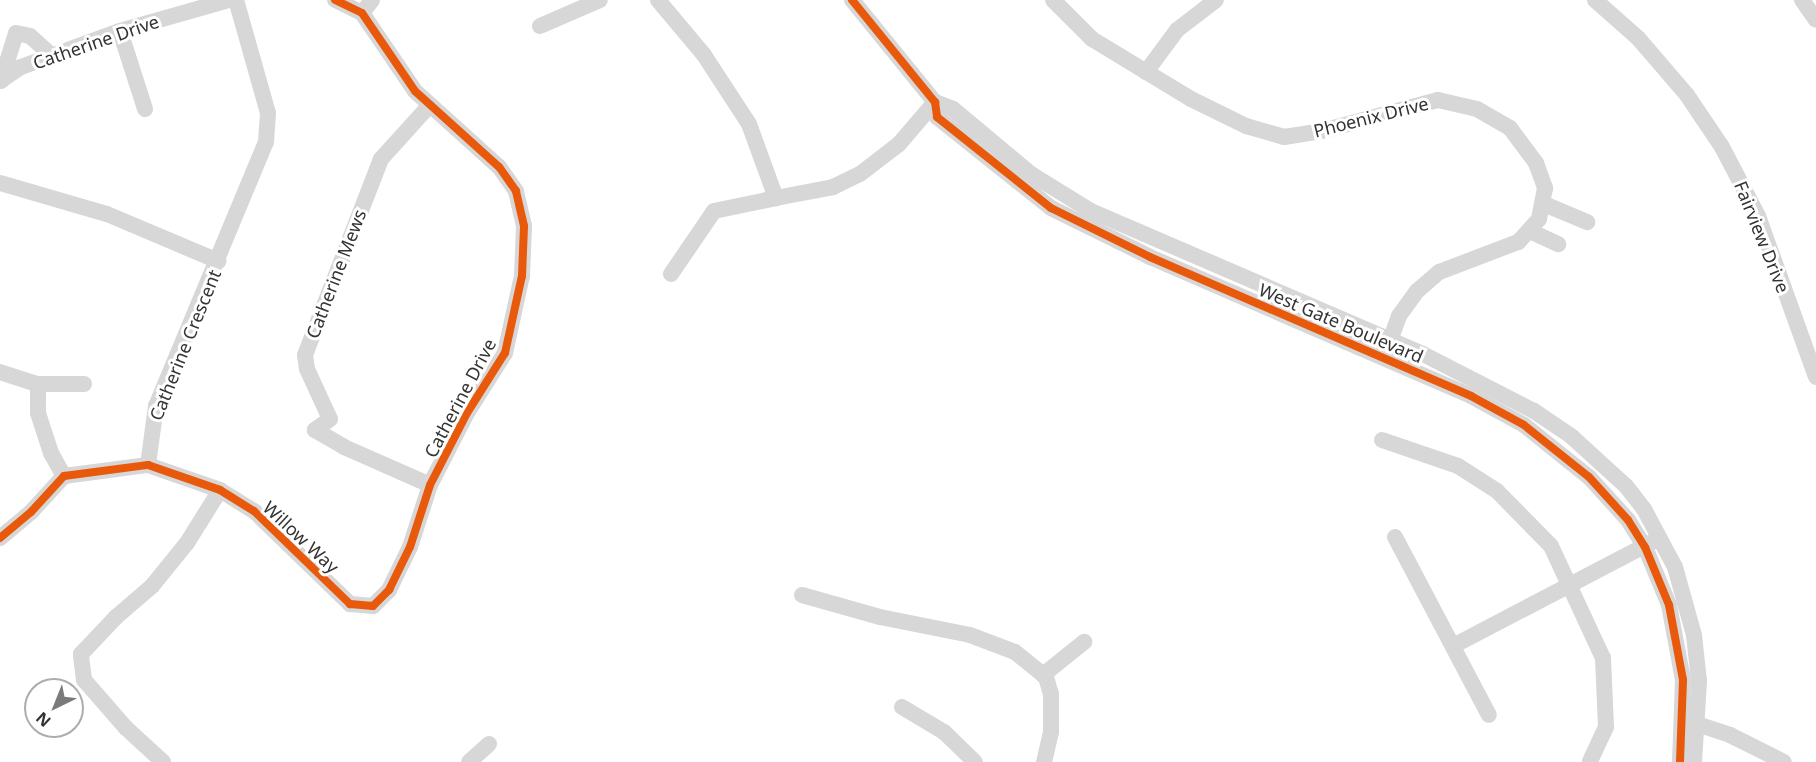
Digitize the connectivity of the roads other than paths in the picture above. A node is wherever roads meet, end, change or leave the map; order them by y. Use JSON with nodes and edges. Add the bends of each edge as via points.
{"nodes":[{"id":1,"x":229,"y":0,"type":"edge"},
{"id":2,"x":236,"y":0,"type":"edge"},
{"id":3,"x":334,"y":0,"type":"edge"},
{"id":4,"x":600,"y":0,"type":"edge"},
{"id":5,"x":658,"y":0,"type":"edge"},
{"id":6,"x":852,"y":0,"type":"edge"},
{"id":7,"x":1053,"y":0,"type":"edge"},
{"id":8,"x":1216,"y":0,"type":"edge"},
{"id":9,"x":1595,"y":0,"type":"edge"},
{"id":10,"x":1802,"y":0,"type":"edge"},
{"id":11,"x":185,"y":6,"type":"edge"},
{"id":12,"x":367,"y":6,"type":"edge"},
{"id":13,"x":1816,"y":20,"type":"edge"},
{"id":14,"x":540,"y":26,"type":"dead end"},
{"id":15,"x":120,"y":31,"type":"junction"},
{"id":16,"x":52,"y":56,"type":"junction"},
{"id":17,"x":1146,"y":72,"type":"junction"},
{"id":18,"x":0,"y":81,"type":"edge"},
{"id":19,"x":935,"y":102,"type":"junction"},
{"id":20,"x":429,"y":105,"type":"junction"},
{"id":21,"x":145,"y":109,"type":"dead end"},
{"id":22,"x":0,"y":183,"type":"edge"},
{"id":23,"x":776,"y":198,"type":"junction"},
{"id":24,"x":1544,"y":204,"type":"junction"},
{"id":25,"x":1587,"y":222,"type":"dead end"},
{"id":26,"x":1532,"y":232,"type":"junction"},
{"id":27,"x":1558,"y":244,"type":"dead end"},
{"id":28,"x":218,"y":261,"type":"junction"},
{"id":29,"x":671,"y":274,"type":"dead end"},
{"id":30,"x":1389,"y":340,"type":"junction"},
{"id":31,"x":1384,"y":357,"type":"junction"},
{"id":32,"x":0,"y":372,"type":"edge"},
{"id":33,"x":1816,"y":377,"type":"edge"},
{"id":34,"x":38,"y":384,"type":"junction"},
{"id":35,"x":84,"y":384,"type":"dead end"},
{"id":36,"x":1382,"y":440,"type":"dead end"},
{"id":37,"x":148,"y":465,"type":"junction"},
{"id":38,"x":64,"y":476,"type":"junction"},
{"id":39,"x":430,"y":485,"type":"junction"},
{"id":40,"x":220,"y":490,"type":"junction"},
{"id":41,"x":1395,"y":537,"type":"dead end"},
{"id":42,"x":1661,"y":537,"type":"junction"},
{"id":43,"x":0,"y":538,"type":"edge"},
{"id":44,"x":1645,"y":547,"type":"junction"},
{"id":45,"x":1571,"y":582,"type":"junction"},
{"id":46,"x":802,"y":595,"type":"dead end"},
{"id":47,"x":358,"y":608,"type":"joint"},
{"id":48,"x":1084,"y":642,"type":"dead end"},
{"id":49,"x":1454,"y":646,"type":"junction"},
{"id":50,"x":1044,"y":675,"type":"junction"},
{"id":51,"x":902,"y":707,"type":"dead end"},
{"id":52,"x":1489,"y":715,"type":"dead end"},
{"id":53,"x":1691,"y":722,"type":"junction"},
{"id":54,"x":489,"y":744,"type":"dead end"},
{"id":55,"x":164,"y":762,"type":"edge"},
{"id":56,"x":469,"y":762,"type":"edge"},
{"id":57,"x":975,"y":762,"type":"edge"},
{"id":58,"x":1044,"y":762,"type":"edge"},
{"id":59,"x":1590,"y":762,"type":"edge"},
{"id":60,"x":1680,"y":762,"type":"edge"},
{"id":61,"x":1694,"y":762,"type":"edge"},
{"id":62,"x":1784,"y":762,"type":"edge"}],
"edges":[{"from":1,"to":11,"type":"street","name":"Catherine Drive"},
{"from":2,"to":28,"type":"street","name":"Catherine Crescent","via":[[268,113],[266,142]]},
{"from":3,"to":12,"type":"street","name":"Catherine Drive"},
{"from":4,"to":14,"type":"street"},
{"from":5,"to":23,"type":"street","via":[[704,55],[748,124]]},
{"from":6,"to":19,"type":"street","name":"West Gate Boulevard"},
{"from":7,"to":17,"type":"street","name":"Phoenix Drive","via":[[1092,39]]},
{"from":8,"to":17,"type":"street","via":[[1177,30]]},
{"from":9,"to":33,"type":"street","name":"Fairview Drive","via":[[1638,38],[1687,95],[1722,147],[1758,216]]},
{"from":10,"to":13,"type":"street"},
{"from":11,"to":15,"type":"street","name":"Catherine Drive"},
{"from":12,"to":20,"type":"street","name":"Catherine Drive"},
{"from":15,"to":16,"type":"street","name":"Catherine Drive"},
{"from":15,"to":21,"type":"street"},
{"from":16,"to":18,"type":"street","name":"Catherine Drive","via":[[21,67]]},
{"from":16,"to":18,"type":"street","via":[[30,36],[16,33]]},
{"from":17,"to":24,"type":"street","name":"Phoenix Drive","via":[[1246,126],[1284,137],[1438,100],[1477,109],[1510,128],[1536,163],[1545,188]]},
{"from":19,"to":23,"type":"street","via":[[899,144],[860,174],[833,187]]},
{"from":19,"to":30,"type":"street","name":"West Gate Boulevard","via":[[952,109],[1031,174],[1092,211]]},
{"from":19,"to":31,"type":"street","name":"West Gate Boulevard","via":[[937,117],[1021,186],[1083,226]]},
{"from":20,"to":39,"type":"street","name":"Catherine Drive","via":[[499,167],[516,191],[524,226],[522,276],[505,354],[467,413]]},
{"from":20,"to":39,"type":"street","name":"Catherine Mews","via":[[381,159],[305,355],[330,419],[315,430]]},
{"from":22,"to":28,"type":"street","name":"Catherine Crescent","via":[[106,213]]},
{"from":23,"to":29,"type":"street","via":[[714,211]]},
{"from":24,"to":25,"type":"street"},
{"from":24,"to":26,"type":"street"},
{"from":26,"to":27,"type":"street"},
{"from":26,"to":30,"type":"street","via":[[1518,242],[1439,272],[1417,291],[1399,316]]},
{"from":28,"to":37,"type":"street","name":"Catherine Crescent","via":[[156,406]]},
{"from":30,"to":31,"type":"street"},
{"from":30,"to":42,"type":"street","name":"West Gate Boulevard","via":[[1479,381],[1571,436],[1626,486]]},
{"from":31,"to":44,"type":"street","name":"West Gate Boulevard","via":[[1471,396],[1558,450],[1610,498]]},
{"from":32,"to":34,"type":"street"},
{"from":34,"to":35,"type":"street"},
{"from":34,"to":38,"type":"street","via":[[38,413],[51,453]]},
{"from":36,"to":45,"type":"street","via":[[1458,466],[1497,491],[1551,546]]},
{"from":37,"to":38,"type":"street","name":"Willow Way"},
{"from":37,"to":40,"type":"street","name":"Willow Way"},
{"from":38,"to":43,"type":"street","via":[[32,512]]},
{"from":39,"to":47,"type":"street","name":"Catherine Drive","via":[[410,547],[390,590],[372,606]]},
{"from":40,"to":47,"type":"street","name":"Willow Way","via":[[254,512]]},
{"from":40,"to":55,"type":"street","via":[[187,543],[152,586],[81,654],[84,680],[126,728]]},
{"from":41,"to":49,"type":"street"},
{"from":42,"to":44,"type":"street"},
{"from":42,"to":53,"type":"street","name":"West Gate Boulevard","via":[[1675,567],[1694,635]]},
{"from":44,"to":45,"type":"street"},
{"from":44,"to":53,"type":"street","name":"West Gate Boulevard","via":[[1678,638]]},
{"from":45,"to":49,"type":"street"},
{"from":45,"to":59,"type":"street","via":[[1603,658],[1606,727]]},
{"from":46,"to":50,"type":"street","via":[[993,642],[1015,651]]},
{"from":48,"to":50,"type":"street"},
{"from":49,"to":52,"type":"street"},
{"from":50,"to":58,"type":"street","via":[[1052,713]]},
{"from":51,"to":57,"type":"street","via":[[944,732]]},
{"from":53,"to":60,"type":"street","name":"West Gate Boulevard"},
{"from":53,"to":61,"type":"street","name":"West Gate Boulevard"},
{"from":53,"to":62,"type":"street"},
{"from":54,"to":56,"type":"street"}]}
